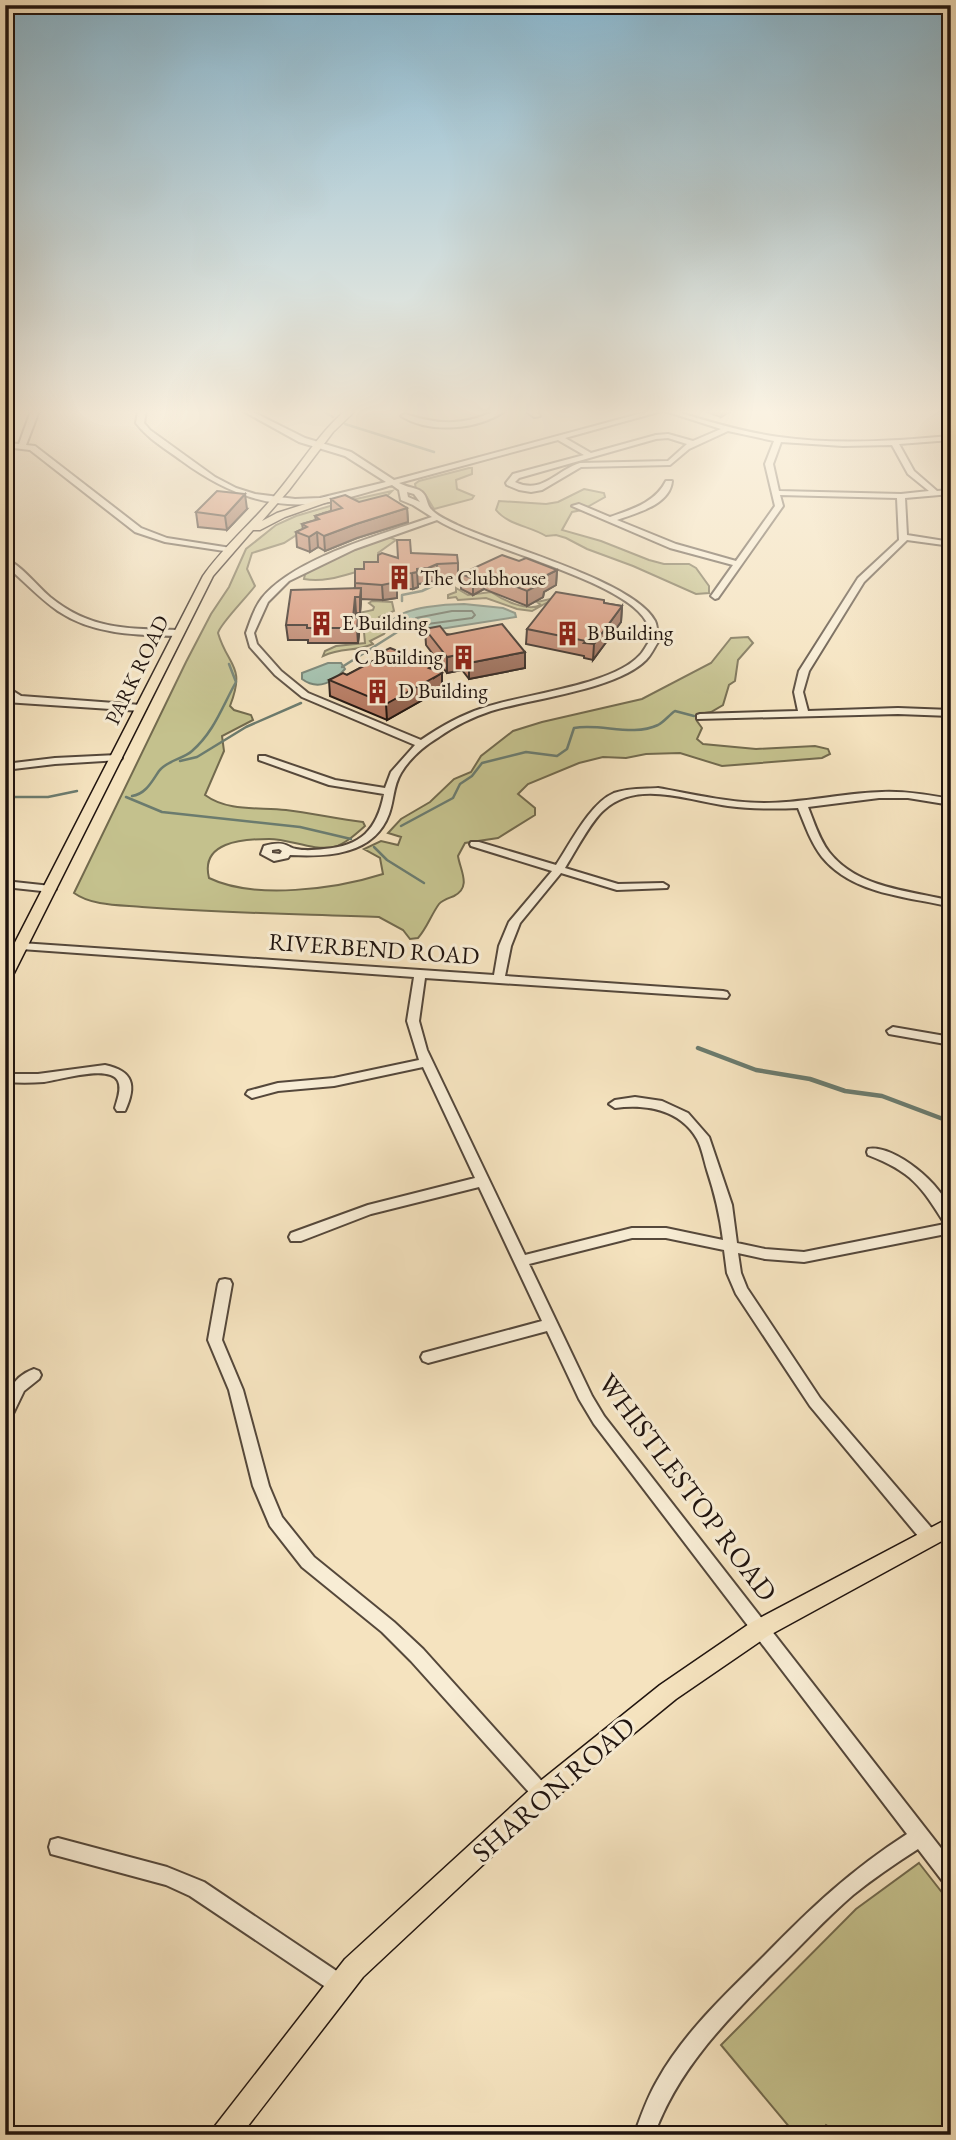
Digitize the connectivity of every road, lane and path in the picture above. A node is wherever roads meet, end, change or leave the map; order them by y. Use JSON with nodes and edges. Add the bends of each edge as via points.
{"nodes":[{"id":1,"x":113,"y":511,"type":"edge"},
{"id":2,"x":265,"y":511,"type":"edge"},
{"id":3,"x":296,"y":511,"type":"edge"},
{"id":4,"x":427,"y":511,"type":"edge"},
{"id":5,"x":588,"y":511,"type":"edge"},
{"id":6,"x":631,"y":511,"type":"edge"},
{"id":7,"x":777,"y":511,"type":"edge"},
{"id":8,"x":902,"y":511,"type":"edge"},
{"id":9,"x":437,"y":518,"type":"junction"},
{"id":10,"x":611,"y":520,"type":"junction"},
{"id":11,"x":904,"y":537,"type":"junction"},
{"id":12,"x":951,"y":544,"type":"edge"},
{"id":13,"x":231,"y":547,"type":"junction"},
{"id":14,"x":5,"y":560,"type":"edge"},
{"id":15,"x":738,"y":564,"type":"junction"},
{"id":16,"x":715,"y":596,"type":"dead end"},
{"id":17,"x":178,"y":633,"type":"junction"},
{"id":18,"x":5,"y":689,"type":"edge"},
{"id":19,"x":5,"y":699,"type":"edge"},
{"id":20,"x":19,"y":699,"type":"junction"},
{"id":21,"x":141,"y":708,"type":"junction"},
{"id":22,"x":951,"y":713,"type":"edge"},
{"id":23,"x":804,"y":714,"type":"junction"},
{"id":24,"x":701,"y":717,"type":"dead end"},
{"id":25,"x":421,"y":744,"type":"junction"},
{"id":26,"x":117,"y":758,"type":"junction"},
{"id":27,"x":262,"y":758,"type":"dead end"},
{"id":28,"x":5,"y":767,"type":"edge"},
{"id":29,"x":388,"y":792,"type":"junction"},
{"id":30,"x":951,"y":802,"type":"edge"},
{"id":31,"x":802,"y":805,"type":"junction"},
{"id":32,"x":475,"y":844,"type":"dead end"},
{"id":33,"x":288,"y":852,"type":"dead end"},
{"id":34,"x":558,"y":870,"type":"junction"},
{"id":35,"x":5,"y":884,"type":"edge"},
{"id":36,"x":663,"y":886,"type":"dead end"},
{"id":37,"x":51,"y":888,"type":"junction"},
{"id":38,"x":951,"y":904,"type":"edge"},
{"id":39,"x":21,"y":946,"type":"junction"},
{"id":40,"x":420,"y":974,"type":"junction"},
{"id":41,"x":5,"y":977,"type":"edge"},
{"id":42,"x":499,"y":979,"type":"junction"},
{"id":43,"x":723,"y":995,"type":"dead end"},
{"id":44,"x":893,"y":1031,"type":"dead end"},
{"id":45,"x":951,"y":1041,"type":"edge"},
{"id":46,"x":427,"y":1062,"type":"junction"},
{"id":47,"x":5,"y":1078,"type":"edge"},
{"id":48,"x":252,"y":1094,"type":"dead end"},
{"id":49,"x":615,"y":1104,"type":"dead end"},
{"id":50,"x":121,"y":1108,"type":"dead end"},
{"id":51,"x":873,"y":1152,"type":"dead end"},
{"id":52,"x":483,"y":1181,"type":"junction"},
{"id":53,"x":951,"y":1222,"type":"edge"},
{"id":54,"x":951,"y":1228,"type":"edge"},
{"id":55,"x":296,"y":1237,"type":"dead end"},
{"id":56,"x":731,"y":1246,"type":"junction"},
{"id":57,"x":520,"y":1261,"type":"junction"},
{"id":58,"x":225,"y":1284,"type":"dead end"},
{"id":59,"x":549,"y":1325,"type":"junction"},
{"id":60,"x":428,"y":1357,"type":"dead end"},
{"id":61,"x":34,"y":1375,"type":"dead end"},
{"id":62,"x":5,"y":1416,"type":"edge"},
{"id":63,"x":951,"y":1527,"type":"edge"},
{"id":64,"x":929,"y":1537,"type":"junction"},
{"id":65,"x":760,"y":1629,"type":"junction"},
{"id":66,"x":542,"y":1794,"type":"junction"},
{"id":67,"x":920,"y":1836,"type":"junction"},
{"id":68,"x":58,"y":1847,"type":"dead end"},
{"id":69,"x":951,"y":1876,"type":"edge"},
{"id":70,"x":340,"y":1985,"type":"junction"},
{"id":71,"x":224,"y":2135,"type":"edge"},
{"id":72,"x":645,"y":2135,"type":"edge"}],
"edges":[{"from":1,"to":13,"type":"street","via":[[138,530],[165,540]]},
{"from":2,"to":13,"type":"main road","name":"PARK ROAD"},
{"from":3,"to":13,"type":"main road","via":[[272,519]]},
{"from":4,"to":9,"type":"street"},
{"from":5,"to":10,"type":"street"},
{"from":6,"to":10,"type":"street"},
{"from":7,"to":15,"type":"street"},
{"from":8,"to":11,"type":"street"},
{"from":9,"to":25,"type":"street","via":[[352,547],[286,579],[264,601],[250,633],[253,645],[305,695]]},
{"from":9,"to":25,"type":"street","via":[[628,599],[646,614],[654,633],[644,656],[620,674],[488,709]]},
{"from":10,"to":15,"type":"street","via":[[688,551]]},
{"from":11,"to":12,"type":"street"},
{"from":11,"to":23,"type":"street","via":[[861,580],[804,670],[798,694]]},
{"from":13,"to":17,"type":"main road","name":"PARK ROAD","via":[[208,576]]},
{"from":14,"to":17,"type":"street","via":[[75,618],[113,630]]},
{"from":15,"to":16,"type":"street"},
{"from":17,"to":21,"type":"main road","name":"PARK ROAD"},
{"from":18,"to":20,"type":"street"},
{"from":19,"to":20,"type":"street"},
{"from":20,"to":21,"type":"street"},
{"from":21,"to":26,"type":"main road","name":"PARK ROAD"},
{"from":22,"to":23,"type":"street"},
{"from":23,"to":24,"type":"street"},
{"from":25,"to":29,"type":"street","via":[[395,774]]},
{"from":26,"to":28,"type":"street"},
{"from":26,"to":37,"type":"main road","name":"PARK ROAD"},
{"from":27,"to":29,"type":"street","via":[[333,783]]},
{"from":29,"to":33,"type":"street","via":[[380,822],[358,843],[328,853]]},
{"from":30,"to":31,"type":"street","via":[[886,795]]},
{"from":31,"to":34,"type":"street","via":[[745,805],[658,791],[623,794],[598,809]]},
{"from":31,"to":38,"type":"street","via":[[822,850],[846,873],[881,889]]},
{"from":32,"to":34,"type":"street"},
{"from":34,"to":36,"type":"street","via":[[617,887]]},
{"from":34,"to":42,"type":"street","via":[[515,922]]},
{"from":35,"to":37,"type":"street"},
{"from":37,"to":39,"type":"main road","name":"PARK ROAD"},
{"from":39,"to":40,"type":"street","name":"RIVERBEND ROAD"},
{"from":39,"to":41,"type":"main road","name":"PARK ROAD"},
{"from":40,"to":42,"type":"street","name":"RIVERBEND ROAD"},
{"from":40,"to":46,"type":"street","name":"WHISTLESTOP ROAD","via":[[413,1021]]},
{"from":42,"to":43,"type":"street","name":"RIVERBEND ROAD"},
{"from":44,"to":45,"type":"street"},
{"from":46,"to":48,"type":"street"},
{"from":46,"to":52,"type":"street","name":"WHISTLESTOP ROAD"},
{"from":47,"to":50,"type":"street","via":[[109,1069],[126,1085]]},
{"from":49,"to":56,"type":"street","via":[[658,1104],[692,1122],[708,1148]]},
{"from":51,"to":53,"type":"street","via":[[919,1175]]},
{"from":52,"to":55,"type":"street","via":[[368,1210]]},
{"from":52,"to":57,"type":"street","name":"WHISTLESTOP ROAD"},
{"from":54,"to":56,"type":"street","via":[[803,1257]]},
{"from":56,"to":57,"type":"street","via":[[666,1233],[632,1233]]},
{"from":56,"to":64,"type":"street","via":[[737,1281],[786,1362],[835,1428]]},
{"from":57,"to":59,"type":"street","name":"WHISTLESTOP ROAD"},
{"from":58,"to":66,"type":"street","via":[[215,1340],[236,1390],[261,1486],[276,1521],[308,1562],[417,1654]]},
{"from":59,"to":60,"type":"street"},
{"from":59,"to":65,"type":"street","name":"WHISTLESTOP ROAD","via":[[599,1420]]},
{"from":61,"to":62,"type":"street","via":[[19,1387]]},
{"from":63,"to":64,"type":"main road","name":"SHARON ROAD"},
{"from":64,"to":65,"type":"main road","name":"SHARON ROAD"},
{"from":65,"to":66,"type":"main road","name":"SHARON ROAD","via":[[668,1692]]},
{"from":65,"to":67,"type":"street","name":"WHISTLESTOP ROAD"},
{"from":66,"to":70,"type":"main road","name":"SHARON ROAD"},
{"from":67,"to":69,"type":"street","name":"WHISTLESTOP ROAD"},
{"from":67,"to":72,"type":"street","via":[[836,1897],[704,2029],[666,2085]]},
{"from":68,"to":70,"type":"street","via":[[167,1876],[197,1889]]},
{"from":70,"to":71,"type":"main road","name":"SHARON ROAD"}]}
